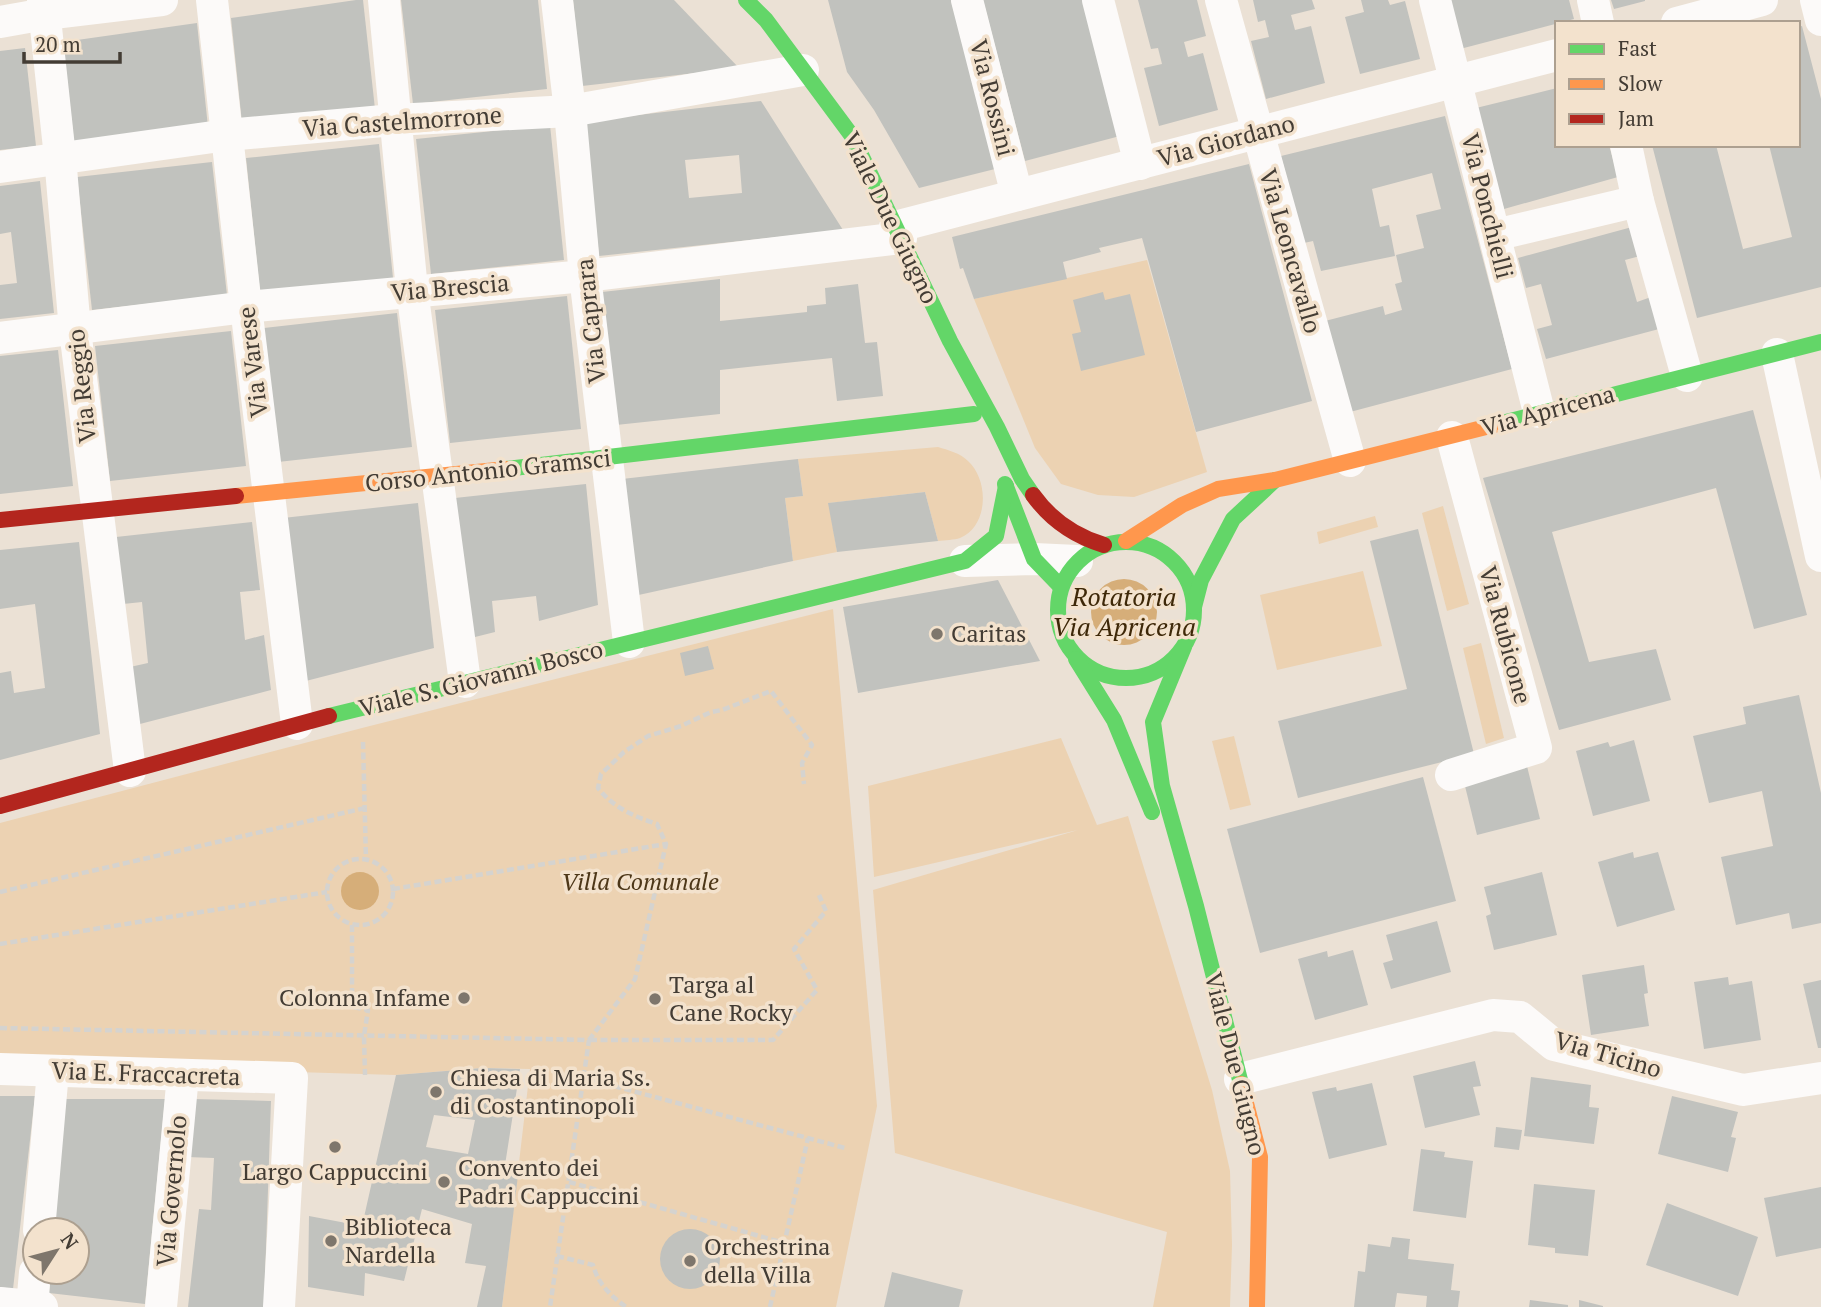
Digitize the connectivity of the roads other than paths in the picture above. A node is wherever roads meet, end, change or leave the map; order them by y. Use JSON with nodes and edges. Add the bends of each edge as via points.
{"nodes":[{"id":1,"x":162,"y":0,"type":"edge"},
{"id":2,"x":212,"y":0,"type":"edge"},
{"id":3,"x":384,"y":0,"type":"edge"},
{"id":4,"x":557,"y":0,"type":"edge"},
{"id":5,"x":746,"y":0,"type":"edge"},
{"id":6,"x":967,"y":0,"type":"edge"},
{"id":7,"x":1098,"y":0,"type":"edge"},
{"id":8,"x":1221,"y":0,"type":"edge"},
{"id":9,"x":1435,"y":0,"type":"edge"},
{"id":10,"x":1592,"y":0,"type":"edge"},
{"id":11,"x":1762,"y":0,"type":"edge"},
{"id":12,"x":1816,"y":0,"type":"edge"},
{"id":13,"x":44,"y":7,"type":"edge"},
{"id":14,"x":1821,"y":20,"type":"edge"},
{"id":15,"x":1597,"y":21,"type":"edge"},
{"id":16,"x":1684,"y":21,"type":"edge"},
{"id":17,"x":0,"y":22,"type":"edge"},
{"id":18,"x":1555,"y":56,"type":"edge"},
{"id":19,"x":803,"y":70,"type":"junction"},
{"id":20,"x":1456,"y":82,"type":"junction"},
{"id":21,"x":570,"y":111,"type":"junction"},
{"id":22,"x":394,"y":120,"type":"junction"},
{"id":23,"x":1257,"y":134,"type":"junction"},
{"id":24,"x":227,"y":135,"type":"junction"},
{"id":25,"x":1626,"y":147,"type":"edge"},
{"id":26,"x":61,"y":157,"type":"junction"},
{"id":27,"x":1140,"y":164,"type":"junction"},
{"id":28,"x":0,"y":167,"type":"edge"},
{"id":29,"x":1017,"y":195,"type":"junction"},
{"id":30,"x":1638,"y":201,"type":"junction"},
{"id":31,"x":898,"y":232,"type":"junction"},
{"id":32,"x":1495,"y":235,"type":"junction"},
{"id":33,"x":585,"y":276,"type":"junction"},
{"id":34,"x":412,"y":290,"type":"junction"},
{"id":35,"x":246,"y":307,"type":"junction"},
{"id":36,"x":75,"y":330,"type":"junction"},
{"id":37,"x":0,"y":338,"type":"edge"},
{"id":38,"x":950,"y":341,"type":"junction"},
{"id":39,"x":1821,"y":342,"type":"edge"},
{"id":40,"x":1777,"y":354,"type":"junction"},
{"id":41,"x":1686,"y":376,"type":"junction"},
{"id":42,"x":1539,"y":412,"type":"junction"},
{"id":43,"x":974,"y":414,"type":"junction"},
{"id":44,"x":1452,"y":437,"type":"junction"},
{"id":45,"x":606,"y":459,"type":"junction"},
{"id":46,"x":1350,"y":461,"type":"junction"},
{"id":47,"x":1001,"y":475,"type":"junction"},
{"id":48,"x":437,"y":476,"type":"junction"},
{"id":49,"x":1275,"y":480,"type":"junction"},
{"id":50,"x":269,"y":493,"type":"junction"},
{"id":51,"x":96,"y":510,"type":"junction"},
{"id":52,"x":0,"y":520,"type":"edge"},
{"id":53,"x":1126,"y":541,"type":"junction"},
{"id":54,"x":1104,"y":545,"type":"junction"},
{"id":55,"x":1821,"y":556,"type":"edge"},
{"id":56,"x":1034,"y":559,"type":"junction"},
{"id":57,"x":965,"y":561,"type":"junction"},
{"id":58,"x":1069,"y":575,"type":"junction"},
{"id":59,"x":1194,"y":607,"type":"junction"},
{"id":60,"x":629,"y":642,"type":"junction"},
{"id":61,"x":1184,"y":647,"type":"junction"},
{"id":62,"x":1073,"y":654,"type":"junction"},
{"id":63,"x":465,"y":682,"type":"junction"},
{"id":64,"x":297,"y":724,"type":"junction"},
{"id":65,"x":130,"y":771,"type":"junction"},
{"id":66,"x":1451,"y":775,"type":"dead end"},
{"id":67,"x":0,"y":806,"type":"edge"},
{"id":68,"x":1196,"y":906,"type":"junction"},
{"id":69,"x":0,"y":1069,"type":"edge"},
{"id":70,"x":53,"y":1071,"type":"junction"},
{"id":71,"x":183,"y":1075,"type":"junction"},
{"id":72,"x":1821,"y":1078,"type":"edge"},
{"id":73,"x":1240,"y":1079,"type":"junction"},
{"id":74,"x":40,"y":1216,"type":"edge"},
{"id":75,"x":35,"y":1286,"type":"edge"},
{"id":76,"x":0,"y":1303,"type":"edge"},
{"id":77,"x":35,"y":1307,"type":"edge"},
{"id":78,"x":161,"y":1307,"type":"edge"},
{"id":79,"x":279,"y":1307,"type":"edge"},
{"id":80,"x":1257,"y":1307,"type":"edge"}],
"edges":[{"from":1,"to":13,"type":"street"},
{"from":2,"to":24,"type":"street","name":"Via Varese"},
{"from":3,"to":22,"type":"street"},
{"from":4,"to":21,"type":"street","name":"Via Caprara"},
{"from":5,"to":19,"type":"main road","name":"Viale Due Giugno"},
{"from":6,"to":29,"type":"street","name":"Via Rossini"},
{"from":7,"to":27,"type":"street"},
{"from":8,"to":23,"type":"street","name":"Via Leoncavallo"},
{"from":9,"to":20,"type":"street","name":"Via Ponchielli"},
{"from":10,"to":15,"type":"street"},
{"from":11,"to":16,"type":"street"},
{"from":12,"to":14,"type":"street"},
{"from":13,"to":17,"type":"street"},
{"from":13,"to":26,"type":"street","name":"Via Reggio"},
{"from":18,"to":20,"type":"street","name":"Via Giordano"},
{"from":19,"to":21,"type":"street","name":"Via Castelmorrone"},
{"from":19,"to":31,"type":"main road","name":"Viale Due Giugno","via":[[852,136]]},
{"from":20,"to":23,"type":"street","name":"Via Giordano"},
{"from":20,"to":32,"type":"street","name":"Via Ponchielli"},
{"from":21,"to":22,"type":"street","name":"Via Castelmorrone"},
{"from":21,"to":33,"type":"street","name":"Via Caprara"},
{"from":22,"to":24,"type":"street","name":"Via Castelmorrone"},
{"from":22,"to":34,"type":"street"},
{"from":23,"to":27,"type":"street","name":"Via Giordano"},
{"from":23,"to":46,"type":"street","name":"Via Leoncavallo"},
{"from":24,"to":26,"type":"street","name":"Via Castelmorrone"},
{"from":24,"to":35,"type":"street","name":"Via Varese"},
{"from":25,"to":30,"type":"street"},
{"from":26,"to":28,"type":"street","name":"Via Castelmorrone"},
{"from":26,"to":36,"type":"street","name":"Via Reggio"},
{"from":27,"to":29,"type":"street","name":"Via Giordano"},
{"from":29,"to":31,"type":"street","name":"Via Giordano"},
{"from":30,"to":32,"type":"street"},
{"from":30,"to":41,"type":"street"},
{"from":31,"to":33,"type":"street","name":"Via Brescia"},
{"from":31,"to":38,"type":"main road","name":"Viale Due Giugno"},
{"from":32,"to":42,"type":"street","name":"Via Ponchielli"},
{"from":33,"to":34,"type":"street","name":"Via Brescia"},
{"from":33,"to":45,"type":"street","name":"Via Caprara"},
{"from":34,"to":35,"type":"street","name":"Via Brescia"},
{"from":34,"to":48,"type":"street"},
{"from":35,"to":36,"type":"street","name":"Via Brescia"},
{"from":35,"to":50,"type":"street","name":"Via Varese"},
{"from":36,"to":37,"type":"street","name":"Via Brescia"},
{"from":36,"to":51,"type":"street","name":"Via Reggio"},
{"from":38,"to":43,"type":"main road","name":"Viale Due Giugno"},
{"from":38,"to":54,"type":"main road","name":"Viale Due Giugno","via":[[1022,479],[1043,509],[1080,538]]},
{"from":39,"to":40,"type":"main road","name":"Via Apricena"},
{"from":40,"to":41,"type":"main road","name":"Via Apricena"},
{"from":40,"to":55,"type":"street"},
{"from":41,"to":42,"type":"main road","name":"Via Apricena"},
{"from":42,"to":44,"type":"main road","name":"Via Apricena"},
{"from":43,"to":45,"type":"main road","name":"Corso Antonio Gramsci"},
{"from":43,"to":47,"type":"main road","name":"Viale Due Giugno"},
{"from":44,"to":46,"type":"main road","name":"Via Apricena"},
{"from":44,"to":66,"type":"street","name":"Via Rubicone","via":[[1536,748]]},
{"from":45,"to":48,"type":"main road","name":"Corso Antonio Gramsci"},
{"from":45,"to":60,"type":"street","name":"Via Caprara"},
{"from":46,"to":49,"type":"main road","name":"Via Apricena"},
{"from":47,"to":56,"type":"main road","name":"Viale Due Giugno"},
{"from":47,"to":57,"type":"main road","name":"Viale S. Giovanni Bosco","via":[[996,536]]},
{"from":48,"to":50,"type":"main road","name":"Corso Antonio Gramsci"},
{"from":48,"to":63,"type":"street"},
{"from":49,"to":53,"type":"main road","name":"Via Apricena","via":[[1218,489],[1182,505]]},
{"from":49,"to":59,"type":"main road","name":"Via Apricena","via":[[1233,519],[1201,580]]},
{"from":50,"to":51,"type":"main road","name":"Corso Antonio Gramsci"},
{"from":50,"to":64,"type":"street","name":"Via Varese"},
{"from":51,"to":52,"type":"main road","name":"Corso Antonio Gramsci"},
{"from":51,"to":65,"type":"street","name":"Via Reggio"},
{"from":53,"to":54,"type":"main road"},
{"from":53,"to":59,"type":"main road","via":[[1146,544],[1180,568]]},
{"from":54,"to":58,"type":"main road","via":[[1089,551]]},
{"from":56,"to":57,"type":"street","name":"Viale S. Giovanni Bosco"},
{"from":56,"to":58,"type":"street","name":"Viale S. Giovanni Bosco"},
{"from":57,"to":60,"type":"main road","name":"Viale S. Giovanni Bosco"},
{"from":58,"to":62,"type":"main road","name":"Viale Due Giugno","via":[[1057,611],[1061,634]]},
{"from":59,"to":61,"type":"main road","name":"Viale Due Giugno"},
{"from":60,"to":63,"type":"main road","name":"Viale S. Giovanni Bosco"},
{"from":61,"to":62,"type":"main road","via":[[1152,674],[1131,679],[1109,677]]},
{"from":61,"to":68,"type":"main road","name":"Viale Due Giugno","via":[[1153,722],[1162,786]]},
{"from":62,"to":68,"type":"main road","name":"Viale Due Giugno","via":[[1114,720]]},
{"from":63,"to":64,"type":"main road","name":"Viale S. Giovanni Bosco"},
{"from":64,"to":65,"type":"main road","name":"Viale S. Giovanni Bosco"},
{"from":65,"to":67,"type":"main road","name":"Viale S. Giovanni Bosco"},
{"from":68,"to":73,"type":"main road","name":"Viale Due Giugno"},
{"from":69,"to":70,"type":"street","name":"Via E. Fraccacreta"},
{"from":70,"to":71,"type":"street","name":"Via E. Fraccacreta"},
{"from":70,"to":74,"type":"street"},
{"from":71,"to":78,"type":"street","name":"Via Governolo"},
{"from":71,"to":79,"type":"street","name":"Via E. Fraccacreta","via":[[292,1078]]},
{"from":72,"to":73,"type":"street","name":"Via Ticino","via":[[1743,1090],[1554,1045],[1520,1017],[1493,1015]]},
{"from":73,"to":80,"type":"main road","name":"Viale Due Giugno","via":[[1260,1157]]},
{"from":75,"to":77,"type":"street"},
{"from":76,"to":77,"type":"street"}]}
